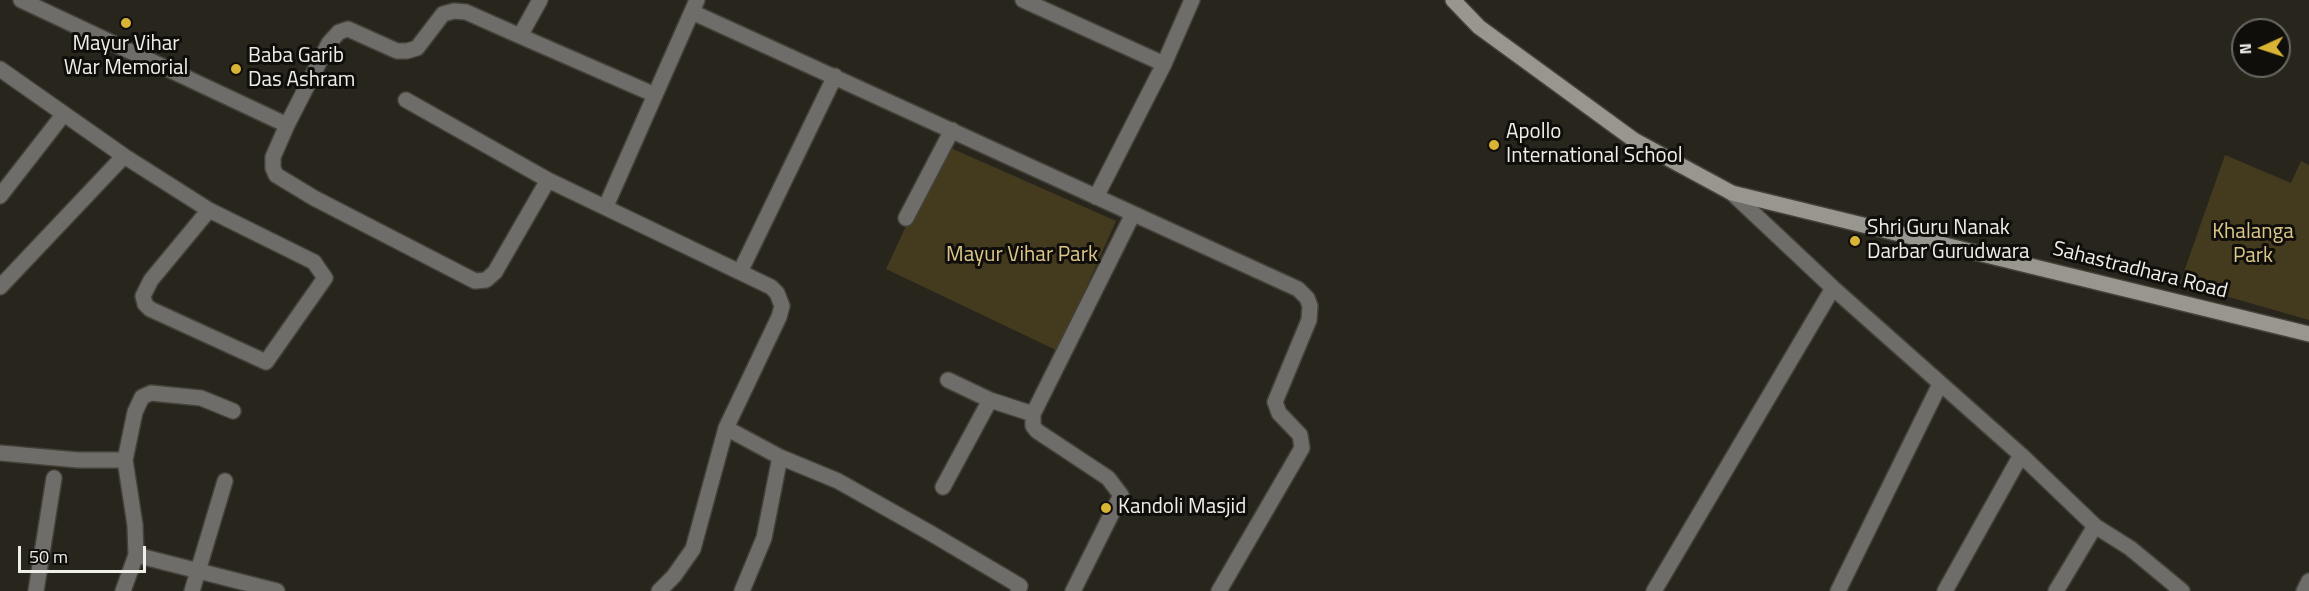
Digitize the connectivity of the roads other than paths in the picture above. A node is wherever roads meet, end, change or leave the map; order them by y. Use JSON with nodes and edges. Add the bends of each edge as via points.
{"nodes":[{"id":1,"x":21,"y":0,"type":"edge"},
{"id":2,"x":540,"y":0,"type":"edge"},
{"id":3,"x":1023,"y":0,"type":"edge"},
{"id":4,"x":1192,"y":0,"type":"edge"},
{"id":5,"x":1453,"y":0,"type":"edge"},
{"id":6,"x":450,"y":5,"type":"edge"},
{"id":7,"x":694,"y":6,"type":"edge"},
{"id":8,"x":520,"y":36,"type":"junction"},
{"id":9,"x":1164,"y":64,"type":"junction"},
{"id":10,"x":0,"y":69,"type":"edge"},
{"id":11,"x":835,"y":76,"type":"junction"},
{"id":12,"x":653,"y":94,"type":"junction"},
{"id":13,"x":406,"y":100,"type":"dead end"},
{"id":14,"x":63,"y":115,"type":"junction"},
{"id":15,"x":287,"y":124,"type":"junction"},
{"id":16,"x":952,"y":130,"type":"junction"},
{"id":17,"x":124,"y":156,"type":"junction"},
{"id":18,"x":548,"y":180,"type":"junction"},
{"id":19,"x":1732,"y":193,"type":"junction"},
{"id":20,"x":0,"y":196,"type":"edge"},
{"id":21,"x":1096,"y":197,"type":"junction"},
{"id":22,"x":606,"y":206,"type":"junction"},
{"id":23,"x":209,"y":210,"type":"junction"},
{"id":24,"x":1133,"y":214,"type":"junction"},
{"id":25,"x":906,"y":218,"type":"dead end"},
{"id":26,"x":740,"y":272,"type":"junction"},
{"id":27,"x":0,"y":287,"type":"edge"},
{"id":28,"x":1833,"y":288,"type":"junction"},
{"id":29,"x":2309,"y":334,"type":"edge"},
{"id":30,"x":948,"y":380,"type":"dead end"},
{"id":31,"x":1940,"y":384,"type":"junction"},
{"id":32,"x":990,"y":400,"type":"junction"},
{"id":33,"x":233,"y":411,"type":"dead end"},
{"id":34,"x":1033,"y":414,"type":"junction"},
{"id":35,"x":726,"y":428,"type":"junction"},
{"id":36,"x":0,"y":453,"type":"edge"},
{"id":37,"x":2021,"y":455,"type":"junction"},
{"id":38,"x":780,"y":457,"type":"junction"},
{"id":39,"x":125,"y":460,"type":"junction"},
{"id":40,"x":54,"y":478,"type":"dead end"},
{"id":41,"x":225,"y":481,"type":"dead end"},
{"id":42,"x":943,"y":487,"type":"dead end"},
{"id":43,"x":2095,"y":526,"type":"junction"},
{"id":44,"x":136,"y":555,"type":"junction"},
{"id":45,"x":200,"y":572,"type":"junction"},
{"id":46,"x":2309,"y":581,"type":"edge"},
{"id":47,"x":1022,"y":589,"type":"edge"},
{"id":48,"x":36,"y":591,"type":"edge"},
{"id":49,"x":123,"y":591,"type":"edge"},
{"id":50,"x":192,"y":591,"type":"edge"},
{"id":51,"x":277,"y":591,"type":"edge"},
{"id":52,"x":659,"y":591,"type":"edge"},
{"id":53,"x":742,"y":591,"type":"edge"},
{"id":54,"x":1073,"y":591,"type":"edge"},
{"id":55,"x":1219,"y":591,"type":"edge"},
{"id":56,"x":1654,"y":591,"type":"edge"},
{"id":57,"x":1838,"y":591,"type":"edge"},
{"id":58,"x":1945,"y":591,"type":"edge"},
{"id":59,"x":2056,"y":591,"type":"edge"},
{"id":60,"x":2182,"y":591,"type":"edge"},
{"id":61,"x":2304,"y":591,"type":"edge"}],
"edges":[{"from":1,"to":15,"type":"street"},
{"from":2,"to":8,"type":"street"},
{"from":3,"to":9,"type":"street"},
{"from":4,"to":9,"type":"street"},
{"from":5,"to":19,"type":"main road","name":"Sahastradhara Road","via":[[1479,27],[1634,140]]},
{"from":6,"to":8,"type":"street"},
{"from":6,"to":15,"type":"street","via":[[417,48],[397,51],[348,29],[339,32],[329,43]]},
{"from":7,"to":11,"type":"street"},
{"from":7,"to":12,"type":"street"},
{"from":8,"to":12,"type":"street"},
{"from":9,"to":21,"type":"street"},
{"from":10,"to":14,"type":"street"},
{"from":11,"to":16,"type":"street"},
{"from":11,"to":26,"type":"street"},
{"from":12,"to":22,"type":"street"},
{"from":13,"to":18,"type":"street"},
{"from":14,"to":17,"type":"street"},
{"from":14,"to":20,"type":"street"},
{"from":15,"to":18,"type":"street","via":[[273,157],[276,175],[475,281],[486,280],[495,272]]},
{"from":16,"to":21,"type":"street"},
{"from":16,"to":25,"type":"street"},
{"from":17,"to":23,"type":"street"},
{"from":17,"to":27,"type":"street"},
{"from":18,"to":22,"type":"street"},
{"from":19,"to":28,"type":"street"},
{"from":19,"to":29,"type":"main road","name":"Sahastradhara Road"},
{"from":21,"to":24,"type":"street"},
{"from":22,"to":26,"type":"street"},
{"from":23,"to":23,"type":"street","via":[[151,280],[143,296],[145,304],[266,362],[325,278],[314,262]]},
{"from":24,"to":34,"type":"street"},
{"from":24,"to":55,"type":"street","via":[[1298,289],[1310,306],[1309,320],[1275,402],[1279,413],[1300,435],[1302,448]]},
{"from":26,"to":35,"type":"street","via":[[771,287],[782,306]]},
{"from":28,"to":31,"type":"street"},
{"from":28,"to":56,"type":"street"},
{"from":30,"to":32,"type":"street"},
{"from":31,"to":37,"type":"street"},
{"from":31,"to":57,"type":"street"},
{"from":32,"to":34,"type":"street"},
{"from":32,"to":42,"type":"street"},
{"from":33,"to":39,"type":"street","via":[[201,398],[151,393],[142,397]]},
{"from":34,"to":54,"type":"street","via":[[1037,431],[1108,478],[1121,495]]},
{"from":35,"to":38,"type":"street"},
{"from":35,"to":52,"type":"street","via":[[693,549]]},
{"from":36,"to":39,"type":"street"},
{"from":37,"to":43,"type":"street"},
{"from":37,"to":58,"type":"street"},
{"from":38,"to":47,"type":"street","via":[[838,481]]},
{"from":38,"to":53,"type":"street","via":[[764,538]]},
{"from":39,"to":44,"type":"street"},
{"from":40,"to":48,"type":"street"},
{"from":41,"to":45,"type":"street"},
{"from":43,"to":59,"type":"street"},
{"from":43,"to":60,"type":"street","via":[[2130,548]]},
{"from":44,"to":45,"type":"street"},
{"from":44,"to":49,"type":"street"},
{"from":45,"to":50,"type":"street"},
{"from":45,"to":51,"type":"street"},
{"from":46,"to":61,"type":"street"}]}
